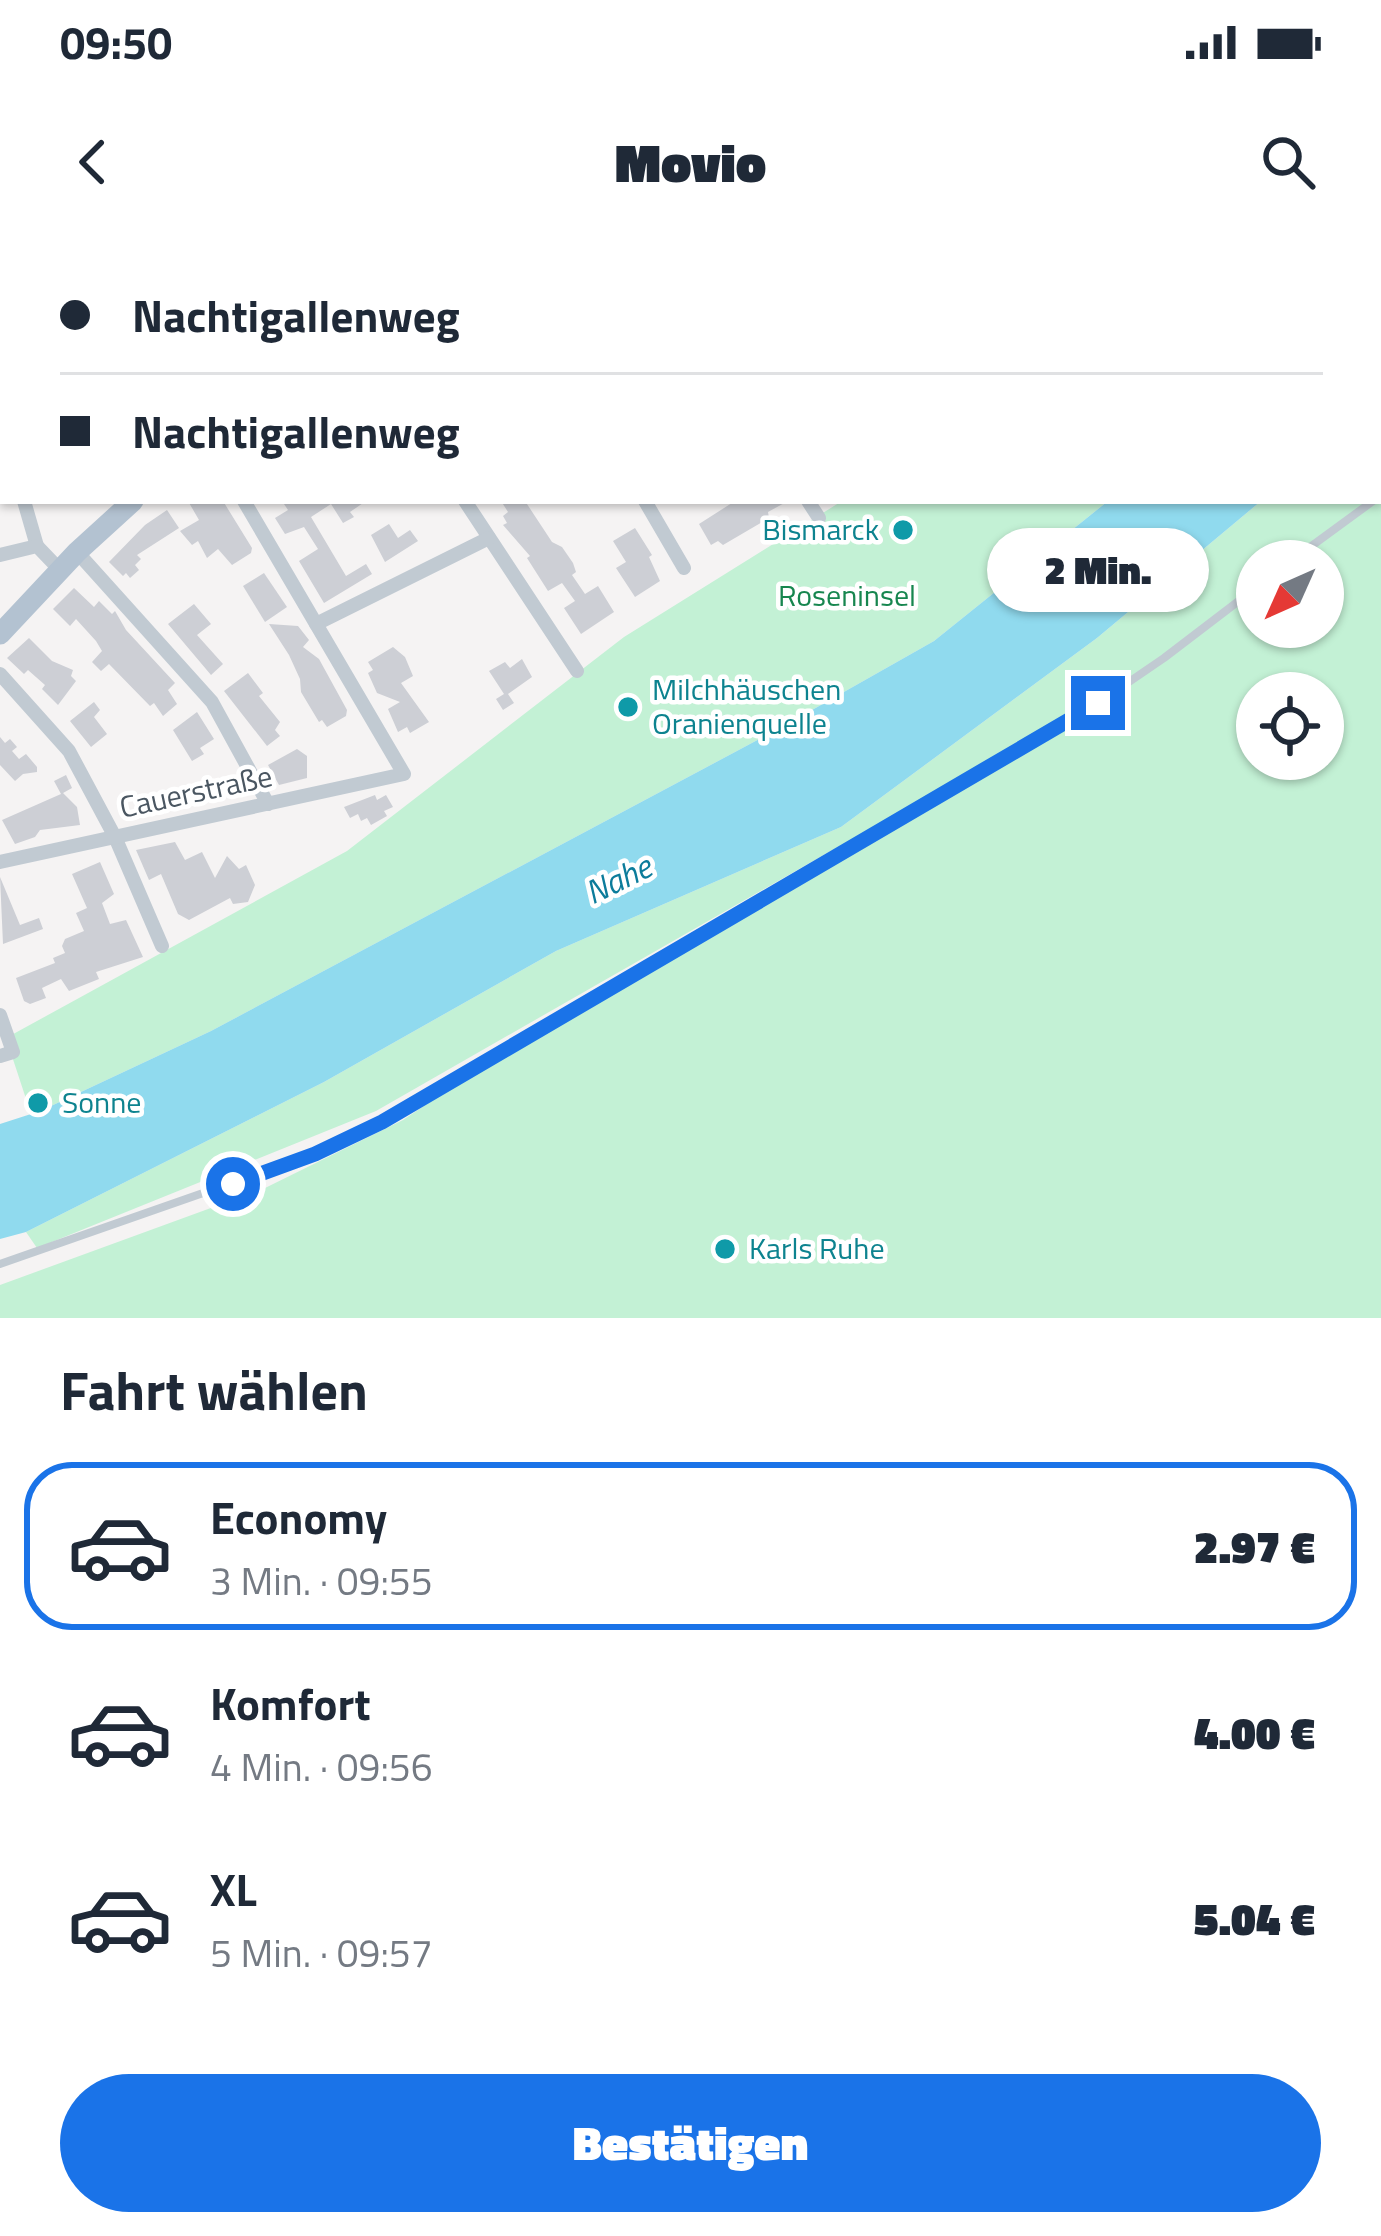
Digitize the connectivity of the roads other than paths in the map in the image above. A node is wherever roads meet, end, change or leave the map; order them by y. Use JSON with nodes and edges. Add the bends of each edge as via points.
{"nodes":[{"id":1,"x":25,"y":504,"type":"edge"},
{"id":2,"x":130,"y":504,"type":"edge"},
{"id":3,"x":246,"y":504,"type":"edge"},
{"id":4,"x":466,"y":504,"type":"edge"},
{"id":5,"x":647,"y":504,"type":"edge"},
{"id":6,"x":810,"y":504,"type":"edge"},
{"id":7,"x":1369,"y":504,"type":"edge"},
{"id":8,"x":819,"y":518,"type":"dead end"},
{"id":9,"x":489,"y":538,"type":"junction"},
{"id":10,"x":1320,"y":540,"type":"edge"},
{"id":11,"x":37,"y":546,"type":"junction"},
{"id":12,"x":77,"y":552,"type":"junction"},
{"id":13,"x":0,"y":555,"type":"edge"},
{"id":14,"x":684,"y":568,"type":"dead end"},
{"id":15,"x":60,"y":570,"type":"junction"},
{"id":16,"x":1236,"y":603,"type":"edge"},
{"id":17,"x":316,"y":624,"type":"junction"},
{"id":18,"x":0,"y":634,"type":"edge"},
{"id":19,"x":577,"y":670,"type":"dead end"},
{"id":20,"x":0,"y":674,"type":"edge"},
{"id":21,"x":268,"y":804,"type":"junction"},
{"id":22,"x":115,"y":837,"type":"junction"},
{"id":23,"x":0,"y":862,"type":"edge"},
{"id":24,"x":162,"y":946,"type":"dead end"},
{"id":25,"x":0,"y":1015,"type":"edge"},
{"id":26,"x":6,"y":1054,"type":"edge"},
{"id":27,"x":0,"y":1264,"type":"edge"}],
"edges":[{"from":1,"to":11,"type":"street"},
{"from":2,"to":12,"type":"main road"},
{"from":3,"to":17,"type":"street"},
{"from":4,"to":9,"type":"street"},
{"from":5,"to":14,"type":"street"},
{"from":6,"to":8,"type":"street"},
{"from":7,"to":10,"type":"lane"},
{"from":9,"to":17,"type":"street"},
{"from":9,"to":19,"type":"street"},
{"from":11,"to":13,"type":"street"},
{"from":11,"to":15,"type":"street"},
{"from":12,"to":15,"type":"main road"},
{"from":12,"to":21,"type":"street","via":[[212,703]]},
{"from":15,"to":18,"type":"main road"},
{"from":16,"to":27,"type":"lane","via":[[1066,725],[382,1122],[315,1154]]},
{"from":17,"to":21,"type":"street","name":"Cauerstraße","via":[[404,774]]},
{"from":20,"to":22,"type":"street","via":[[69,752]]},
{"from":21,"to":22,"type":"street","name":"Cauerstraße"},
{"from":22,"to":23,"type":"street","name":"Cauerstraße"},
{"from":22,"to":24,"type":"street"},
{"from":25,"to":26,"type":"street"}]}
